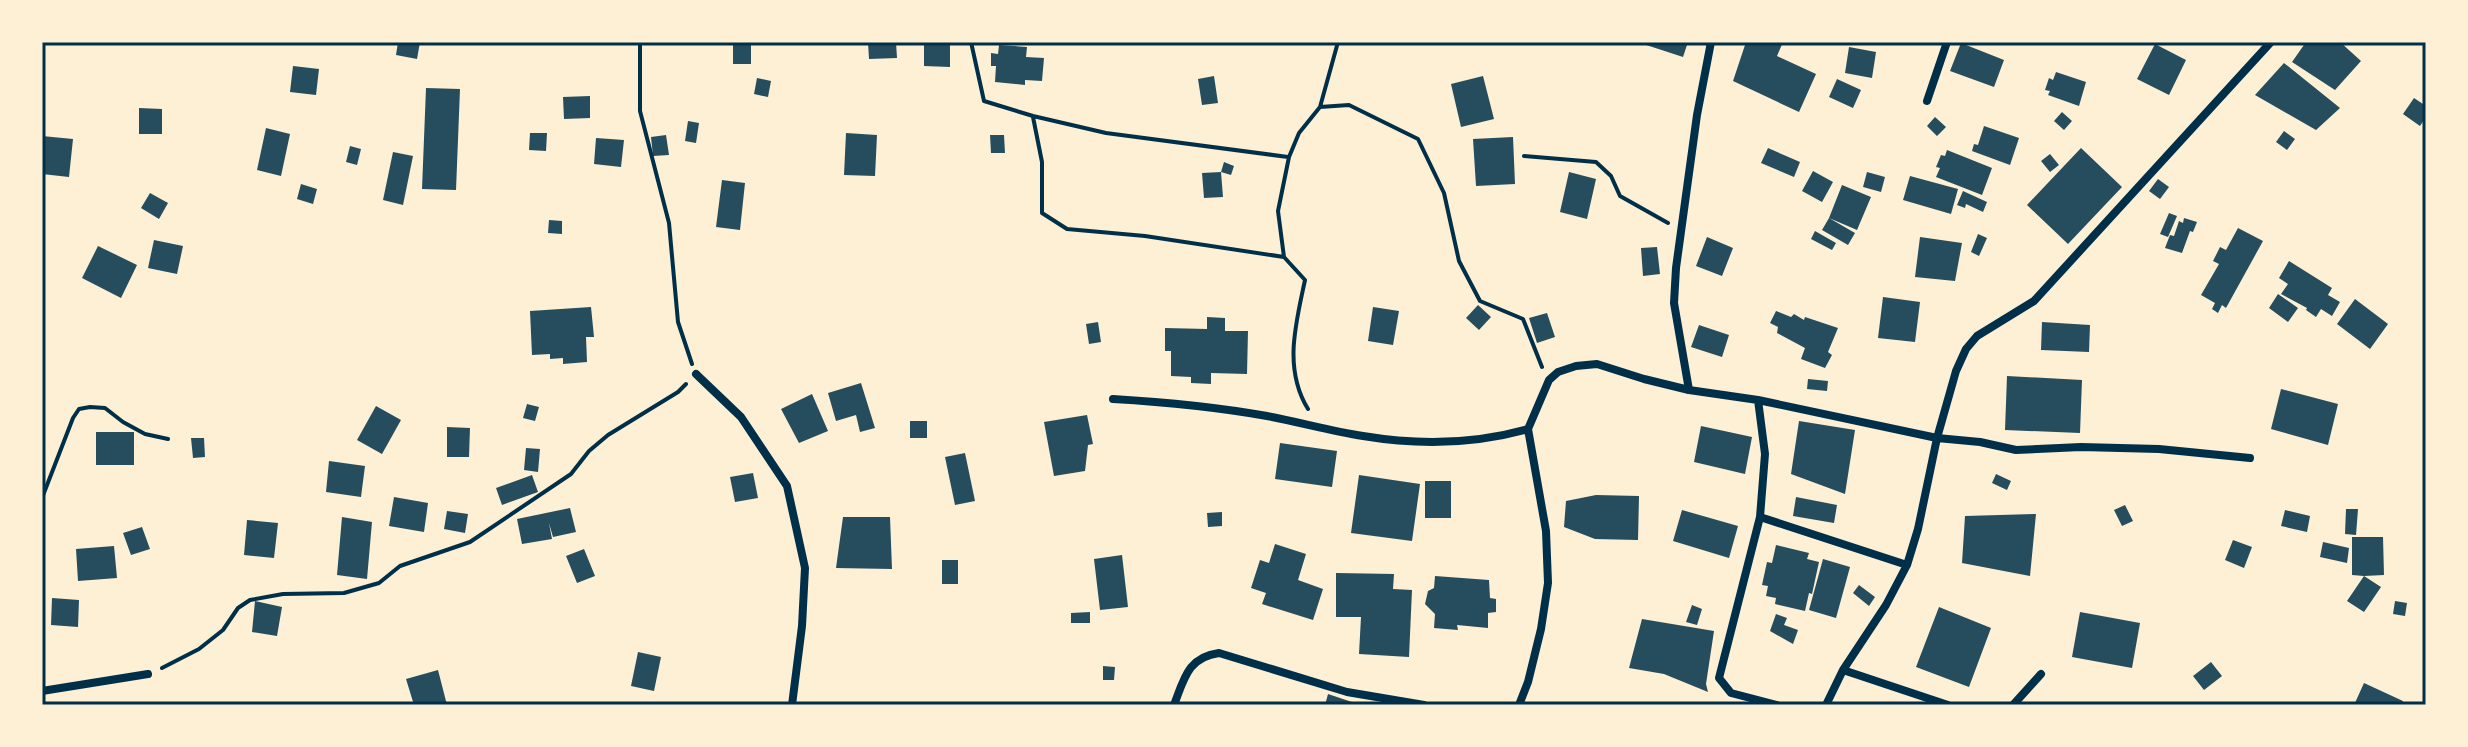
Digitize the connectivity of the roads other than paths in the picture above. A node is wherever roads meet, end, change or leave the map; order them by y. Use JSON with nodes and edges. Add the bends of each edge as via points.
{"nodes":[{"id":1,"x":1711,"y":42,"type":"edge"},
{"id":2,"x":1947,"y":42,"type":"edge"},
{"id":3,"x":2267,"y":43,"type":"edge"},
{"id":4,"x":1927,"y":101,"type":"dead end"},
{"id":5,"x":696,"y":374,"type":"road end"},
{"id":6,"x":1689,"y":390,"type":"junction"},
{"id":7,"x":1113,"y":399,"type":"dead end"},
{"id":8,"x":1758,"y":400,"type":"junction"},
{"id":9,"x":1528,"y":429,"type":"junction"},
{"id":10,"x":1937,"y":438,"type":"junction"},
{"id":11,"x":2250,"y":458,"type":"dead end"},
{"id":12,"x":1760,"y":517,"type":"junction"},
{"id":13,"x":1907,"y":565,"type":"junction"},
{"id":14,"x":1843,"y":670,"type":"junction"},
{"id":15,"x":148,"y":674,"type":"road end"},
{"id":16,"x":2041,"y":674,"type":"dead end"},
{"id":17,"x":42,"y":691,"type":"edge"},
{"id":18,"x":792,"y":705,"type":"edge"},
{"id":19,"x":1174,"y":705,"type":"edge"},
{"id":20,"x":1424,"y":705,"type":"edge"},
{"id":21,"x":1519,"y":705,"type":"edge"},
{"id":22,"x":1777,"y":705,"type":"edge"},
{"id":23,"x":1826,"y":705,"type":"edge"},
{"id":24,"x":1948,"y":705,"type":"edge"},
{"id":25,"x":2013,"y":705,"type":"edge"}],
"edges":[{"from":1,"to":6,"type":"street","via":[[1680,230],[1674,303]]},
{"from":2,"to":4,"type":"street"},
{"from":3,"to":10,"type":"street","via":[[2034,301],[1977,336],[1966,349]]},
{"from":5,"to":18,"type":"street","via":[[741,417],[787,486],[805,568]]},
{"from":6,"to":8,"type":"street"},
{"from":6,"to":9,"type":"street","via":[[1597,364],[1576,366],[1549,380]]},
{"from":7,"to":9,"type":"street","via":[[1267,416],[1416,442],[1501,437]]},
{"from":8,"to":10,"type":"street"},
{"from":8,"to":12,"type":"street","via":[[1765,454]]},
{"from":9,"to":21,"type":"street","via":[[1546,531],[1548,583]]},
{"from":10,"to":11,"type":"street","via":[[2016,450],[2193,450]]},
{"from":10,"to":13,"type":"street"},
{"from":12,"to":13,"type":"street"},
{"from":12,"to":22,"type":"street","via":[[1719,678],[1731,693]]},
{"from":13,"to":14,"type":"street"},
{"from":14,"to":23,"type":"street"},
{"from":14,"to":24,"type":"street"},
{"from":15,"to":17,"type":"street"},
{"from":16,"to":25,"type":"street"},
{"from":19,"to":20,"type":"street","via":[[1192,664],[1202,655],[1219,653],[1347,692]]}]}
